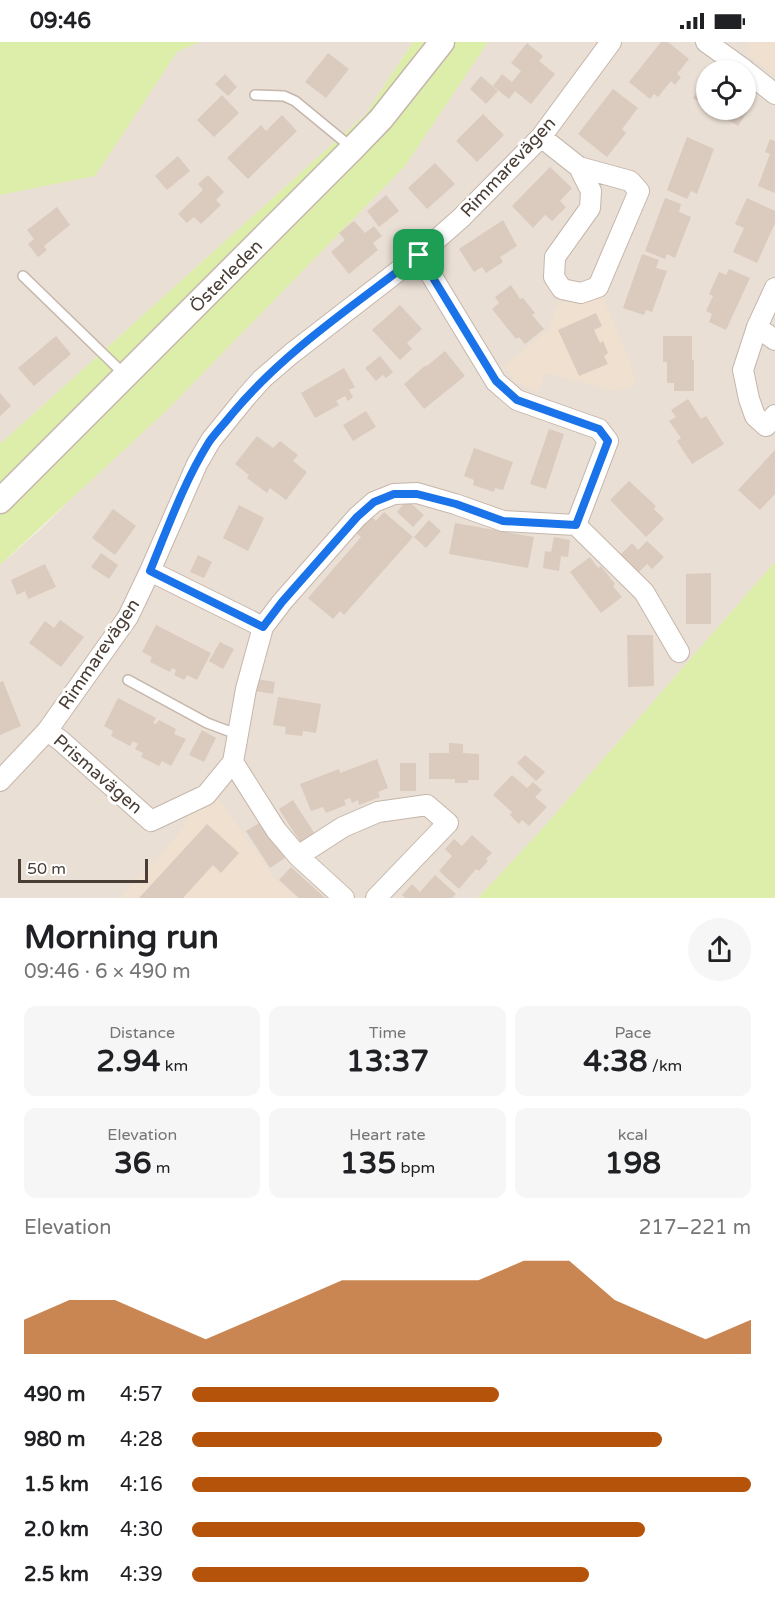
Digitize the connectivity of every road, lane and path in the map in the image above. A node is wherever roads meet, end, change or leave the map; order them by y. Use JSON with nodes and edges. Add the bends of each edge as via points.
{"nodes":[{"id":1,"x":442,"y":42,"type":"edge"},
{"id":2,"x":611,"y":42,"type":"edge"},
{"id":3,"x":712,"y":43,"type":"edge"},
{"id":4,"x":732,"y":60,"type":"edge"},
{"id":5,"x":756,"y":79,"type":"edge"},
{"id":6,"x":775,"y":94,"type":"edge"},
{"id":7,"x":255,"y":95,"type":"dead end"},
{"id":8,"x":542,"y":137,"type":"junction"},
{"id":9,"x":352,"y":149,"type":"junction"},
{"id":10,"x":579,"y":167,"type":"junction"},
{"id":11,"x":419,"y":255,"type":"junction"},
{"id":12,"x":23,"y":276,"type":"dead end"},
{"id":13,"x":775,"y":288,"type":"edge"},
{"id":14,"x":757,"y":327,"type":"junction"},
{"id":15,"x":775,"y":340,"type":"edge"},
{"id":16,"x":126,"y":376,"type":"junction"},
{"id":17,"x":775,"y":415,"type":"edge"},
{"id":18,"x":0,"y":500,"type":"edge"},
{"id":19,"x":576,"y":525,"type":"junction"},
{"id":20,"x":150,"y":571,"type":"junction"},
{"id":21,"x":263,"y":627,"type":"junction"},
{"id":22,"x":679,"y":652,"type":"dead end"},
{"id":23,"x":128,"y":680,"type":"dead end"},
{"id":24,"x":47,"y":731,"type":"junction"},
{"id":25,"x":239,"y":735,"type":"junction"},
{"id":26,"x":233,"y":762,"type":"junction"},
{"id":27,"x":0,"y":782,"type":"edge"},
{"id":28,"x":298,"y":856,"type":"junction"},
{"id":29,"x":344,"y":898,"type":"edge"},
{"id":30,"x":376,"y":898,"type":"edge"}],
"edges":[{"from":1,"to":9,"type":"street","name":"Österleden"},
{"from":2,"to":8,"type":"street","name":"Rimmarevägen"},
{"from":3,"to":4,"type":"street"},
{"from":5,"to":6,"type":"street"},
{"from":7,"to":9,"type":"lane","via":[[284,96],[295,101]]},
{"from":8,"to":10,"type":"street"},
{"from":8,"to":11,"type":"street","name":"Rimmarevägen"},
{"from":9,"to":16,"type":"street","name":"Österleden"},
{"from":10,"to":10,"type":"street","via":[[591,191],[590,208],[555,257],[554,277],[562,289],[581,293],[598,287],[639,191],[630,181]]},
{"from":11,"to":19,"type":"street","via":[[496,381],[517,400],[599,429],[608,441]]},
{"from":11,"to":20,"type":"street","name":"Rimmarevägen","via":[[291,354],[246,397],[196,464]]},
{"from":12,"to":16,"type":"lane"},
{"from":13,"to":14,"type":"street"},
{"from":14,"to":15,"type":"street"},
{"from":14,"to":17,"type":"street","via":[[744,370],[749,399],[756,416],[766,426]]},
{"from":16,"to":18,"type":"street","name":"Österleden"},
{"from":19,"to":21,"type":"street","via":[[503,521],[417,494],[394,494],[374,502],[357,517]]},
{"from":19,"to":22,"type":"street","via":[[644,592]]},
{"from":20,"to":21,"type":"street"},
{"from":20,"to":24,"type":"street","name":"Rimmarevägen","via":[[128,617]]},
{"from":21,"to":25,"type":"street","via":[[246,689]]},
{"from":23,"to":25,"type":"lane","via":[[207,723]]},
{"from":24,"to":26,"type":"street","name":"Prismavägen","via":[[151,821],[206,795]]},
{"from":24,"to":27,"type":"street","name":"Rimmarevägen"},
{"from":25,"to":26,"type":"street"},
{"from":26,"to":28,"type":"street","via":[[276,830]]},
{"from":28,"to":29,"type":"street"},
{"from":28,"to":30,"type":"street","via":[[343,826],[378,813],[427,805],[448,823]]}]}
